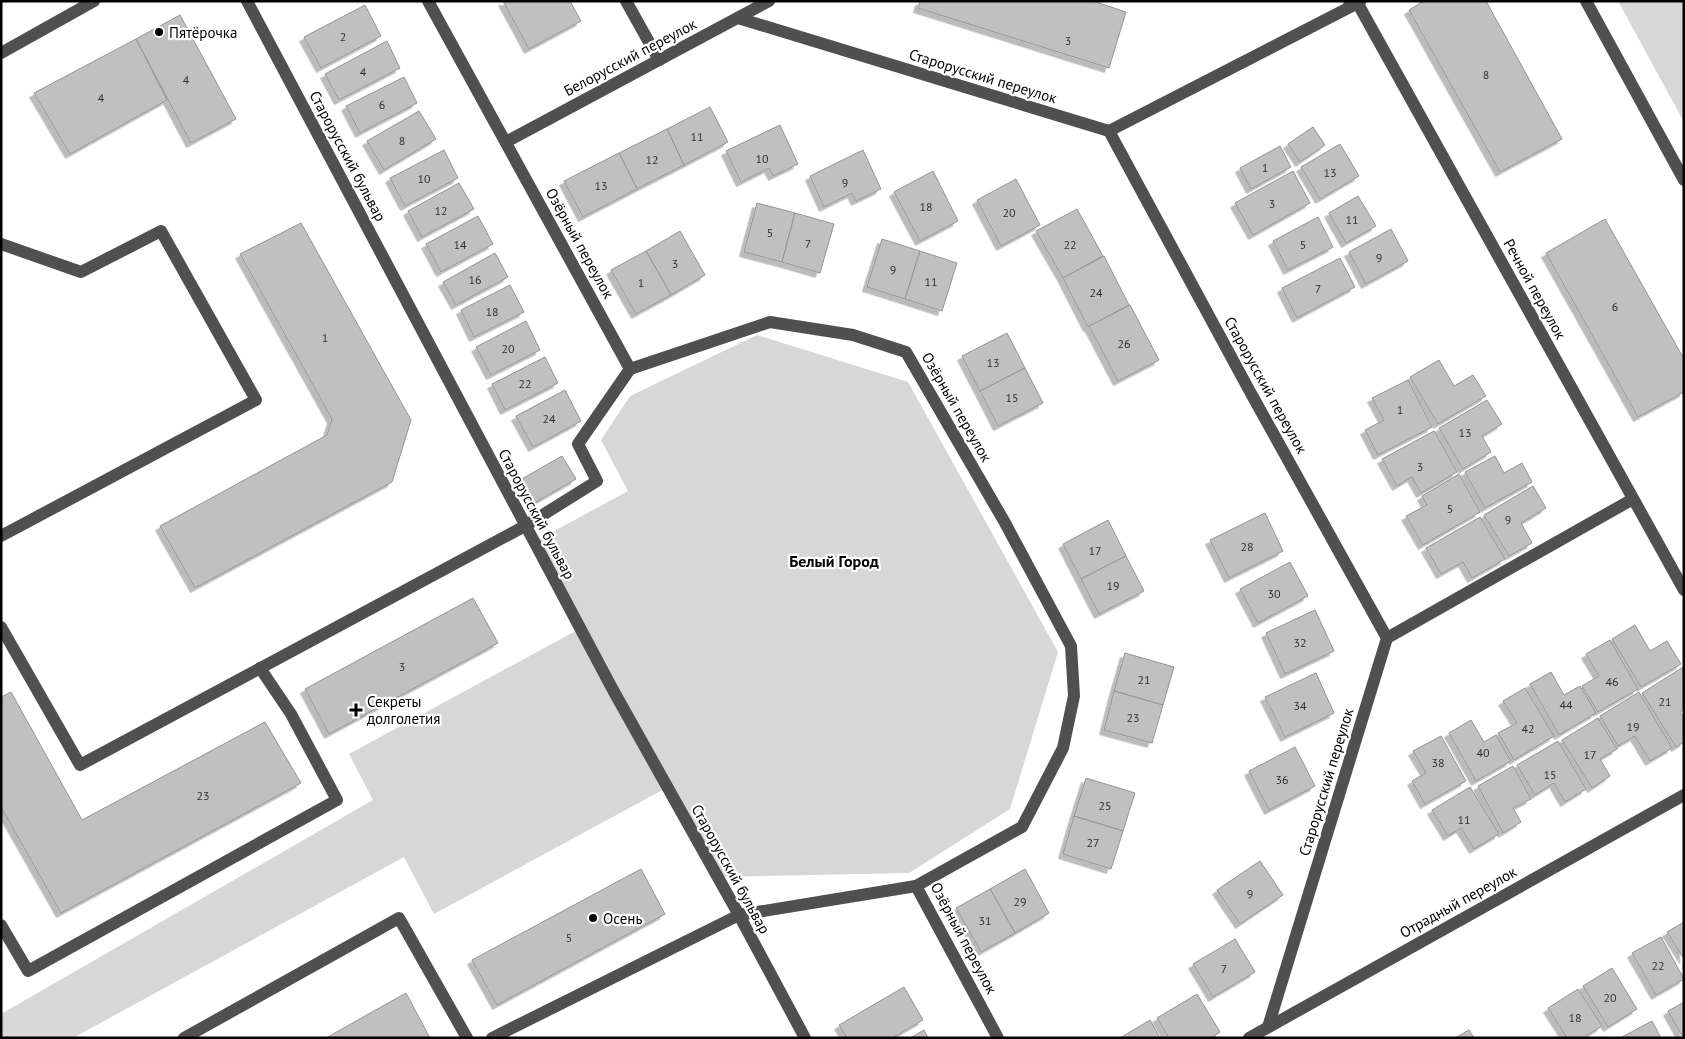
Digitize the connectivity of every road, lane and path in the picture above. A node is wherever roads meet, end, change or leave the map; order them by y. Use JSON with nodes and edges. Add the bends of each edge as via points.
{"nodes":[{"id":1,"x":94,"y":1,"type":"edge"},
{"id":2,"x":247,"y":1,"type":"edge"},
{"id":3,"x":428,"y":1,"type":"edge"},
{"id":4,"x":626,"y":1,"type":"edge"},
{"id":5,"x":769,"y":1,"type":"edge"},
{"id":6,"x":1586,"y":1,"type":"edge"},
{"id":7,"x":1356,"y":2,"type":"edge"},
{"id":8,"x":738,"y":18,"type":"junction"},
{"id":9,"x":1,"y":53,"type":"edge"},
{"id":10,"x":659,"y":60,"type":"junction"},
{"id":11,"x":1109,"y":131,"type":"junction"},
{"id":12,"x":506,"y":142,"type":"junction"},
{"id":13,"x":1684,"y":180,"type":"edge"},
{"id":14,"x":1,"y":244,"type":"edge"},
{"id":15,"x":630,"y":369,"type":"junction"},
{"id":16,"x":1633,"y":499,"type":"junction"},
{"id":17,"x":525,"y":526,"type":"junction"},
{"id":18,"x":1,"y":536,"type":"edge"},
{"id":19,"x":1684,"y":590,"type":"edge"},
{"id":20,"x":1,"y":627,"type":"edge"},
{"id":21,"x":1387,"y":638,"type":"junction"},
{"id":22,"x":260,"y":668,"type":"junction"},
{"id":23,"x":1684,"y":795,"type":"edge"},
{"id":24,"x":916,"y":886,"type":"junction"},
{"id":25,"x":739,"y":916,"type":"junction"},
{"id":26,"x":1,"y":925,"type":"edge"},
{"id":27,"x":1268,"y":1027,"type":"junction"},
{"id":28,"x":184,"y":1038,"type":"edge"},
{"id":29,"x":467,"y":1038,"type":"edge"},
{"id":30,"x":492,"y":1038,"type":"edge"},
{"id":31,"x":806,"y":1038,"type":"edge"},
{"id":32,"x":998,"y":1038,"type":"edge"},
{"id":33,"x":1249,"y":1038,"type":"edge"}],
"edges":[{"from":1,"to":9,"type":"street"},
{"from":2,"to":17,"type":"street","name":"Старорусский бульвар"},
{"from":3,"to":12,"type":"street","name":"Озёрный переулок"},
{"from":4,"to":10,"type":"street"},
{"from":5,"to":8,"type":"street","name":"Белорусский переулок"},
{"from":6,"to":13,"type":"street"},
{"from":7,"to":11,"type":"street"},
{"from":7,"to":16,"type":"street","name":"Речной переулок"},
{"from":8,"to":10,"type":"street","name":"Белорусский переулок"},
{"from":8,"to":11,"type":"street","name":"Старорусский переулок"},
{"from":10,"to":12,"type":"street","name":"Белорусский переулок"},
{"from":11,"to":21,"type":"street","name":"Старорусский переулок"},
{"from":12,"to":15,"type":"street","name":"Озёрный переулок"},
{"from":14,"to":18,"type":"street","via":[[81,272],[161,231],[256,400]]},
{"from":15,"to":17,"type":"street","via":[[578,444],[597,481]]},
{"from":15,"to":24,"type":"street","name":"Озёрный переулок","via":[[770,322],[853,335],[906,352],[1004,521],[1070,646],[1074,696],[1063,748],[1022,827]]},
{"from":16,"to":19,"type":"street","name":"Речной переулок"},
{"from":16,"to":21,"type":"street"},
{"from":17,"to":22,"type":"street"},
{"from":17,"to":25,"type":"street","name":"Старорусский бульвар"},
{"from":20,"to":22,"type":"street","via":[[80,765]]},
{"from":21,"to":27,"type":"street","name":"Старорусский переулок"},
{"from":22,"to":26,"type":"street","via":[[291,714],[337,800],[28,971]]},
{"from":23,"to":27,"type":"street","name":"Отрадный переулок"},
{"from":24,"to":25,"type":"street"},
{"from":24,"to":32,"type":"street","name":"Озёрный переулок"},
{"from":25,"to":30,"type":"street"},
{"from":25,"to":31,"type":"street","name":"Старорусский бульвар"},
{"from":27,"to":33,"type":"street","name":"Отрадный переулок"},
{"from":28,"to":29,"type":"street","via":[[399,918]]}]}
